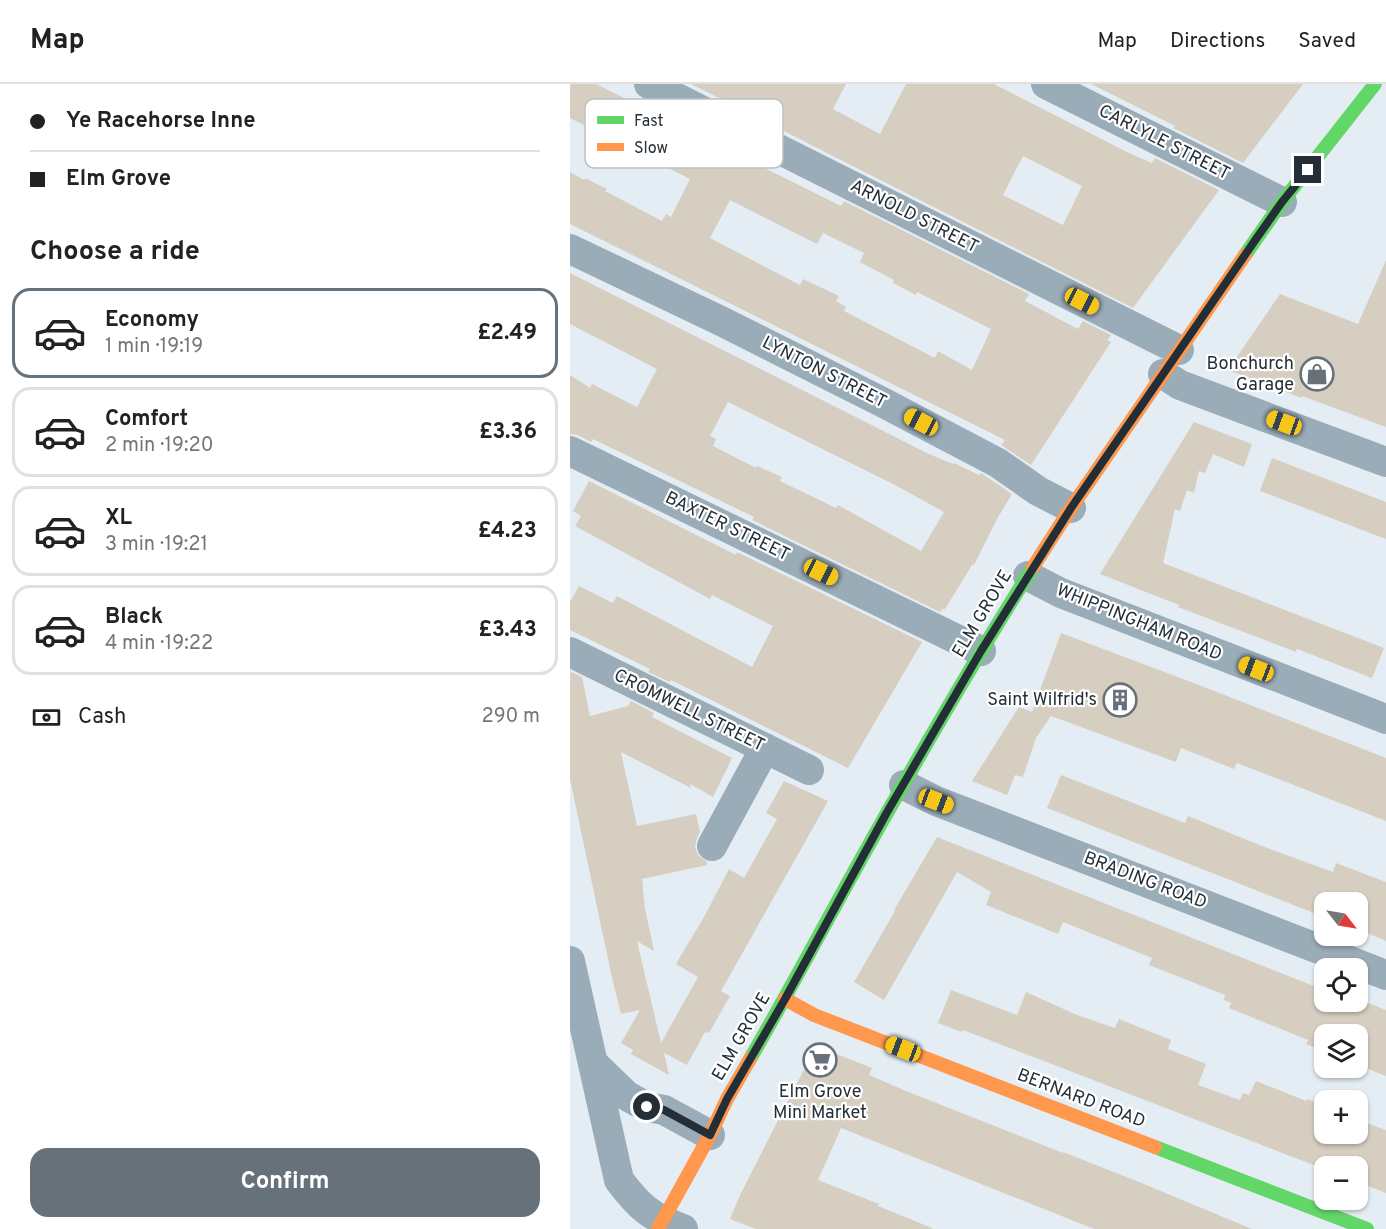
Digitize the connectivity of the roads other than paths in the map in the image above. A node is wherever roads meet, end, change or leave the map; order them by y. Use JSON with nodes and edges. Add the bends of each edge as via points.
{"nodes":[{"id":1,"x":649,"y":84,"type":"edge"},
{"id":2,"x":1046,"y":84,"type":"edge"},
{"id":3,"x":1375,"y":84,"type":"edge"},
{"id":4,"x":679,"y":99,"type":"edge"},
{"id":5,"x":783,"y":151,"type":"edge"},
{"id":6,"x":1282,"y":202,"type":"junction"},
{"id":7,"x":570,"y":249,"type":"edge"},
{"id":8,"x":1179,"y":350,"type":"junction"},
{"id":9,"x":1163,"y":374,"type":"junction"},
{"id":10,"x":570,"y":451,"type":"edge"},
{"id":11,"x":1386,"y":462,"type":"edge"},
{"id":12,"x":1071,"y":508,"type":"junction"},
{"id":13,"x":1028,"y":576,"type":"junction"},
{"id":14,"x":981,"y":651,"type":"junction"},
{"id":15,"x":570,"y":652,"type":"edge"},
{"id":16,"x":1386,"y":719,"type":"edge"},
{"id":17,"x":765,"y":748,"type":"junction"},
{"id":18,"x":809,"y":770,"type":"dead end"},
{"id":19,"x":904,"y":785,"type":"junction"},
{"id":20,"x":712,"y":846,"type":"dead end"},
{"id":21,"x":570,"y":961,"type":"edge"},
{"id":22,"x":1386,"y":975,"type":"edge"},
{"id":23,"x":785,"y":999,"type":"junction"},
{"id":24,"x":593,"y":1063,"type":"junction"},
{"id":25,"x":710,"y":1135,"type":"junction"},
{"id":26,"x":668,"y":1226,"type":"edge"},
{"id":27,"x":1367,"y":1229,"type":"edge"}],
"edges":[{"from":1,"to":4,"type":"street","name":"ARNOLD STREET"},
{"from":2,"to":6,"type":"street","name":"CARLYLE STREET"},
{"from":3,"to":6,"type":"street","name":"ELM GROVE"},
{"from":5,"to":8,"type":"street","name":"ARNOLD STREET"},
{"from":6,"to":8,"type":"street","name":"ELM GROVE"},
{"from":7,"to":12,"type":"street","name":"LYNTON STREET","via":[[893,407],[998,462],[1038,491]]},
{"from":8,"to":9,"type":"street","name":"ELM GROVE"},
{"from":9,"to":11,"type":"street","via":[[1179,385]]},
{"from":9,"to":12,"type":"street","name":"ELM GROVE"},
{"from":10,"to":14,"type":"street","name":"BAXTER STREET"},
{"from":12,"to":13,"type":"street","name":"ELM GROVE"},
{"from":13,"to":14,"type":"street","name":"ELM GROVE"},
{"from":13,"to":16,"type":"street","name":"WHIPPINGHAM ROAD","via":[[1061,593]]},
{"from":14,"to":19,"type":"street","name":"ELM GROVE"},
{"from":15,"to":17,"type":"street","name":"CROMWELL STREET"},
{"from":17,"to":18,"type":"street","name":"CROMWELL STREET"},
{"from":17,"to":20,"type":"street"},
{"from":19,"to":22,"type":"street","name":"BRADING ROAD","via":[[936,801]]},
{"from":19,"to":23,"type":"street","name":"ELM GROVE"},
{"from":21,"to":24,"type":"street"},
{"from":23,"to":25,"type":"street","name":"ELM GROVE"},
{"from":23,"to":27,"type":"street","name":"BERNARD ROAD","via":[[814,1015]]},
{"from":24,"to":25,"type":"street","via":[[627,1096],[647,1107],[664,1110]]},
{"from":24,"to":26,"type":"street","via":[[619,1180],[636,1202]]},
{"from":25,"to":26,"type":"street","name":"ELM GROVE"}]}
